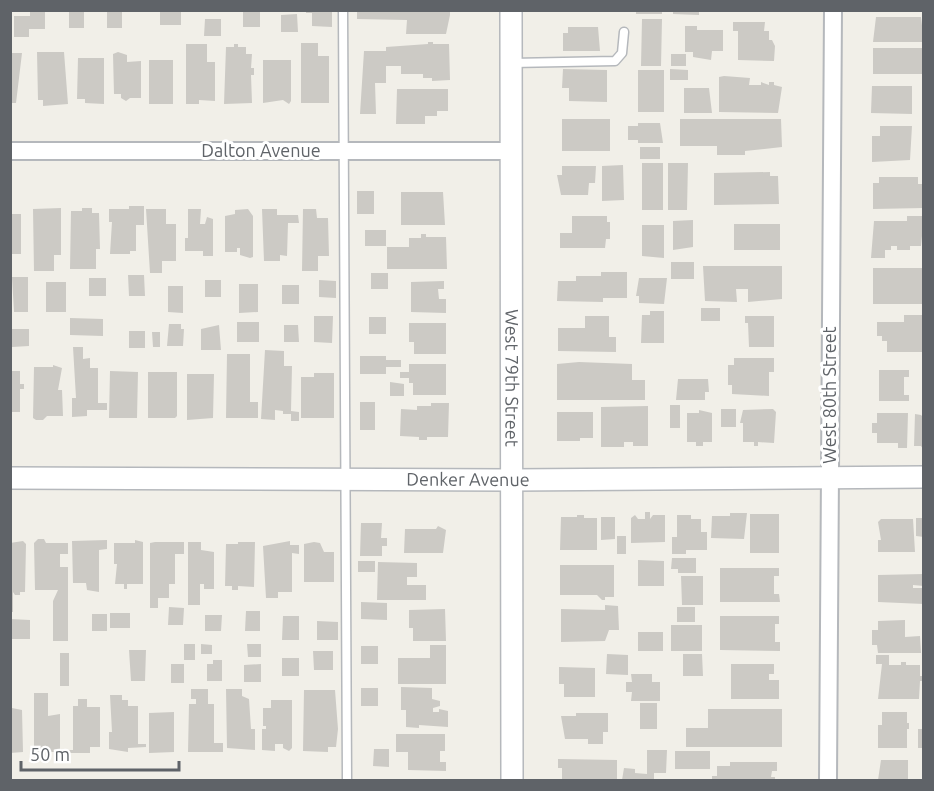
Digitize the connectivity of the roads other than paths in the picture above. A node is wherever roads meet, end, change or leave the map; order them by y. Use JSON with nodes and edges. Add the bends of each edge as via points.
{"nodes":[{"id":1,"x":343,"y":10,"type":"edge"},
{"id":2,"x":511,"y":10,"type":"edge"},
{"id":3,"x":832,"y":10,"type":"edge"},
{"id":4,"x":624,"y":32,"type":"dead end"},
{"id":5,"x":511,"y":63,"type":"junction"},
{"id":6,"x":10,"y":151,"type":"edge"},
{"id":7,"x":343,"y":151,"type":"junction"},
{"id":8,"x":511,"y":151,"type":"junction"},
{"id":9,"x":924,"y":477,"type":"edge"},
{"id":10,"x":10,"y":478,"type":"edge"},
{"id":11,"x":830,"y":478,"type":"junction"},
{"id":12,"x":347,"y":480,"type":"junction"},
{"id":13,"x":512,"y":480,"type":"junction"},
{"id":14,"x":347,"y":780,"type":"edge"},
{"id":15,"x":512,"y":780,"type":"edge"},
{"id":16,"x":828,"y":780,"type":"edge"}],
"edges":[{"from":1,"to":7,"type":"lane"},
{"from":2,"to":5,"type":"street","name":"West 79th Street"},
{"from":3,"to":11,"type":"street","name":"West 80th Street"},
{"from":4,"to":5,"type":"lane","via":[[622,53],[615,61]]},
{"from":5,"to":8,"type":"street","name":"West 79th Street"},
{"from":6,"to":7,"type":"street","name":"Dalton Avenue"},
{"from":7,"to":8,"type":"street","name":"Dalton Avenue"},
{"from":7,"to":12,"type":"lane"},
{"from":8,"to":13,"type":"street","name":"West 79th Street"},
{"from":9,"to":11,"type":"street","name":"Denker Avenue"},
{"from":10,"to":12,"type":"street","name":"Denker Avenue"},
{"from":11,"to":13,"type":"street","name":"Denker Avenue"},
{"from":11,"to":16,"type":"street","name":"West 80th Street"},
{"from":12,"to":13,"type":"street","name":"Denker Avenue"},
{"from":12,"to":14,"type":"lane"},
{"from":13,"to":15,"type":"street","name":"West 79th Street"}]}
